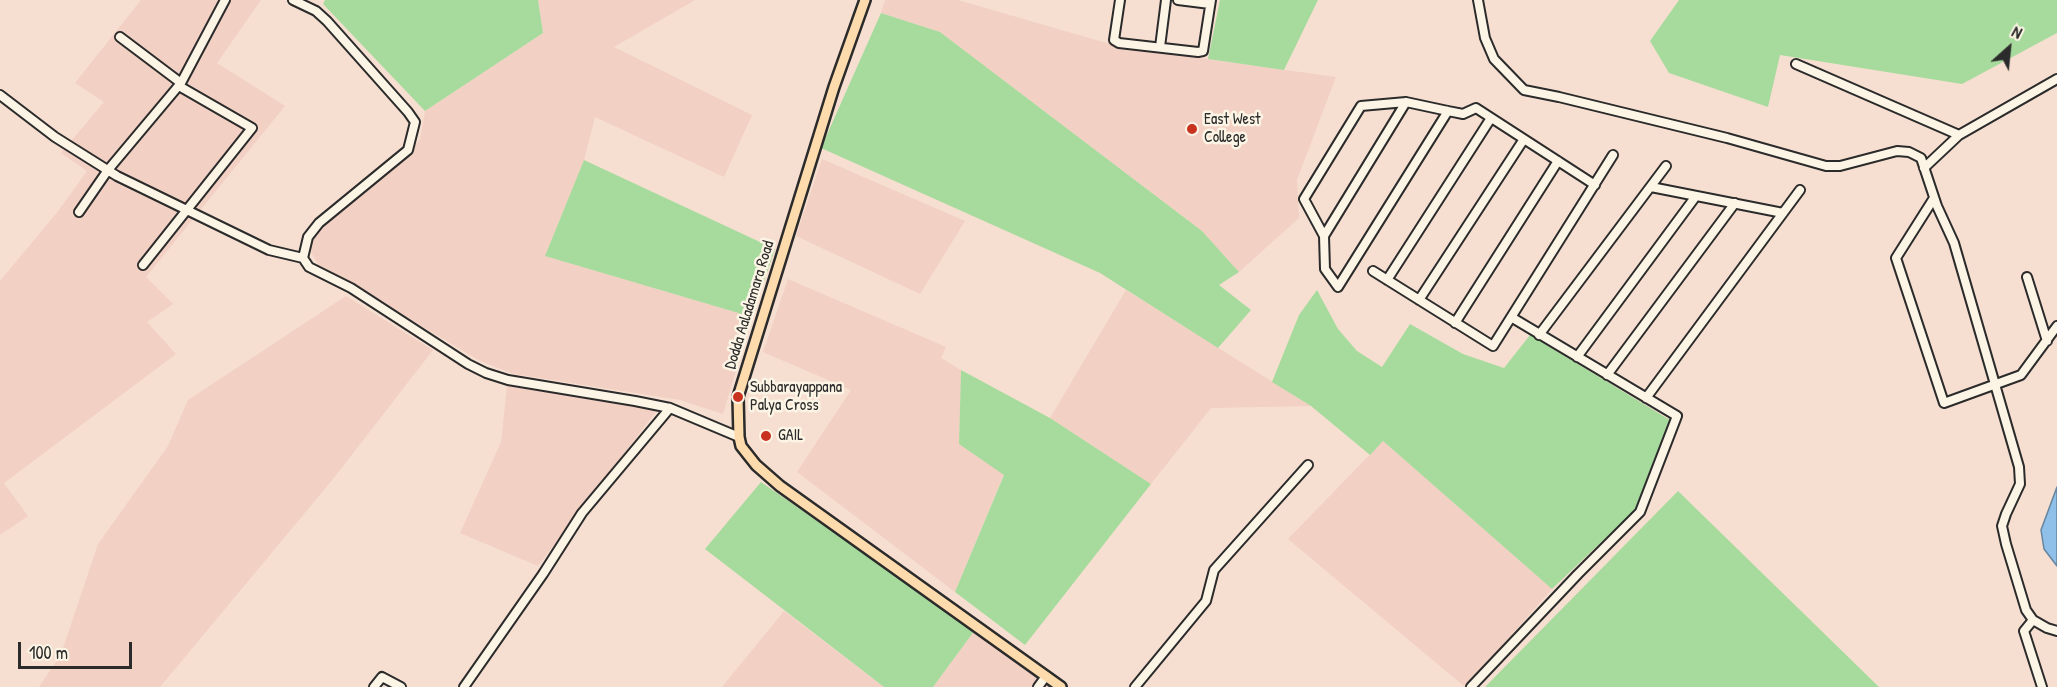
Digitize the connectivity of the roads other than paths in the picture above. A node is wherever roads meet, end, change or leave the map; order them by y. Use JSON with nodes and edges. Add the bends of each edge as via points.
{"nodes":[{"id":1,"x":225,"y":0,"type":"edge"},
{"id":2,"x":293,"y":0,"type":"edge"},
{"id":3,"x":865,"y":0,"type":"edge"},
{"id":4,"x":1120,"y":0,"type":"edge"},
{"id":5,"x":1166,"y":0,"type":"edge"},
{"id":6,"x":1178,"y":0,"type":"edge"},
{"id":7,"x":1478,"y":0,"type":"edge"},
{"id":8,"x":1211,"y":2,"type":"edge"},
{"id":9,"x":120,"y":37,"type":"dead end"},
{"id":10,"x":1160,"y":47,"type":"junction"},
{"id":11,"x":1796,"y":64,"type":"dead end"},
{"id":12,"x":2057,"y":79,"type":"edge"},
{"id":13,"x":180,"y":84,"type":"junction"},
{"id":14,"x":0,"y":95,"type":"edge"},
{"id":15,"x":1406,"y":102,"type":"junction"},
{"id":16,"x":1448,"y":111,"type":"junction"},
{"id":17,"x":1491,"y":118,"type":"junction"},
{"id":18,"x":1959,"y":135,"type":"junction"},
{"id":19,"x":1524,"y":139,"type":"junction"},
{"id":20,"x":1613,"y":156,"type":"dead end"},
{"id":21,"x":1558,"y":161,"type":"junction"},
{"id":22,"x":1666,"y":166,"type":"dead end"},
{"id":23,"x":1924,"y":168,"type":"junction"},
{"id":24,"x":108,"y":170,"type":"junction"},
{"id":25,"x":1595,"y":185,"type":"junction"},
{"id":26,"x":1651,"y":187,"type":"junction"},
{"id":27,"x":1800,"y":190,"type":"dead end"},
{"id":28,"x":1696,"y":196,"type":"junction"},
{"id":29,"x":1934,"y":198,"type":"junction"},
{"id":30,"x":1735,"y":203,"type":"junction"},
{"id":31,"x":188,"y":210,"type":"junction"},
{"id":32,"x":79,"y":212,"type":"dead end"},
{"id":33,"x":1783,"y":213,"type":"junction"},
{"id":34,"x":1323,"y":236,"type":"junction"},
{"id":35,"x":303,"y":258,"type":"junction"},
{"id":36,"x":142,"y":265,"type":"dead end"},
{"id":37,"x":1373,"y":271,"type":"dead end"},
{"id":38,"x":2027,"y":277,"type":"dead end"},
{"id":39,"x":1387,"y":280,"type":"junction"},
{"id":40,"x":1419,"y":300,"type":"junction"},
{"id":41,"x":1511,"y":317,"type":"junction"},
{"id":42,"x":1455,"y":323,"type":"junction"},
{"id":43,"x":2057,"y":326,"type":"edge"},
{"id":44,"x":1539,"y":335,"type":"junction"},
{"id":45,"x":2047,"y":341,"type":"junction"},
{"id":46,"x":1577,"y":357,"type":"junction"},
{"id":47,"x":1607,"y":375,"type":"junction"},
{"id":48,"x":1995,"y":384,"type":"junction"},
{"id":49,"x":1646,"y":398,"type":"junction"},
{"id":50,"x":670,"y":408,"type":"junction"},
{"id":51,"x":739,"y":437,"type":"junction"},
{"id":52,"x":1308,"y":465,"type":"dead end"},
{"id":53,"x":2033,"y":620,"type":"junction"},
{"id":54,"x":2057,"y":631,"type":"edge"},
{"id":55,"x":1046,"y":676,"type":"junction"},
{"id":56,"x":374,"y":687,"type":"edge"},
{"id":57,"x":400,"y":687,"type":"edge"},
{"id":58,"x":464,"y":687,"type":"edge"},
{"id":59,"x":1038,"y":687,"type":"edge"},
{"id":60,"x":1061,"y":687,"type":"edge"},
{"id":61,"x":1136,"y":687,"type":"edge"},
{"id":62,"x":1472,"y":687,"type":"edge"},
{"id":63,"x":2042,"y":687,"type":"edge"}],
"edges":[{"from":1,"to":13,"type":"street"},
{"from":2,"to":35,"type":"street","via":[[327,21],[415,122],[408,150],[319,223],[308,237]]},
{"from":3,"to":51,"type":"main road","name":"Dodda Aaladamara Road","via":[[834,87],[738,397]]},
{"from":4,"to":10,"type":"street","via":[[1114,40]]},
{"from":5,"to":10,"type":"street"},
{"from":6,"to":8,"type":"street"},
{"from":7,"to":23,"type":"street","via":[[1485,38],[1494,59],[1524,90],[1826,166],[1897,151],[1921,158]]},
{"from":8,"to":10,"type":"street","via":[[1203,51]]},
{"from":9,"to":13,"type":"street"},
{"from":11,"to":18,"type":"street"},
{"from":12,"to":18,"type":"street"},
{"from":13,"to":24,"type":"street"},
{"from":13,"to":31,"type":"street","via":[[252,128]]},
{"from":14,"to":24,"type":"street","via":[[55,137]]},
{"from":15,"to":16,"type":"street"},
{"from":15,"to":34,"type":"street"},
{"from":15,"to":34,"type":"street","via":[[1361,106],[1304,199]]},
{"from":16,"to":17,"type":"street","via":[[1463,114],[1476,108]]},
{"from":16,"to":34,"type":"street","via":[[1338,287],[1325,269]]},
{"from":17,"to":19,"type":"street"},
{"from":17,"to":39,"type":"street"},
{"from":18,"to":23,"type":"street"},
{"from":19,"to":21,"type":"street"},
{"from":19,"to":40,"type":"street"},
{"from":20,"to":25,"type":"street"},
{"from":21,"to":25,"type":"street"},
{"from":21,"to":42,"type":"street"},
{"from":22,"to":26,"type":"street"},
{"from":23,"to":29,"type":"street"},
{"from":24,"to":31,"type":"street"},
{"from":24,"to":32,"type":"street"},
{"from":25,"to":41,"type":"street"},
{"from":26,"to":28,"type":"street"},
{"from":26,"to":44,"type":"street"},
{"from":27,"to":33,"type":"street"},
{"from":28,"to":30,"type":"street"},
{"from":28,"to":46,"type":"street"},
{"from":29,"to":48,"type":"street","via":[[1954,243]]},
{"from":29,"to":48,"type":"street","via":[[1896,258],[1944,403]]},
{"from":30,"to":33,"type":"street"},
{"from":30,"to":47,"type":"street"},
{"from":31,"to":35,"type":"street","via":[[269,250]]},
{"from":31,"to":36,"type":"street"},
{"from":33,"to":49,"type":"street"},
{"from":35,"to":50,"type":"street","via":[[309,267],[351,288],[486,374]]},
{"from":37,"to":39,"type":"street"},
{"from":38,"to":45,"type":"street"},
{"from":39,"to":40,"type":"street"},
{"from":40,"to":42,"type":"street"},
{"from":41,"to":42,"type":"street","via":[[1493,346]]},
{"from":41,"to":44,"type":"street"},
{"from":43,"to":45,"type":"street"},
{"from":44,"to":46,"type":"street"},
{"from":45,"to":48,"type":"street","via":[[2021,375]]},
{"from":46,"to":47,"type":"street"},
{"from":47,"to":49,"type":"street"},
{"from":48,"to":53,"type":"street","via":[[2019,467],[2020,484],[2002,526],[2026,610]]},
{"from":49,"to":62,"type":"street","via":[[1677,416],[1640,512]]},
{"from":50,"to":51,"type":"street"},
{"from":50,"to":58,"type":"street","via":[[582,513]]},
{"from":51,"to":55,"type":"main road","name":"Dodda Aaladamara Road","via":[[756,465],[780,486]]},
{"from":52,"to":61,"type":"street","via":[[1214,570],[1206,601]]},
{"from":53,"to":54,"type":"street"},
{"from":53,"to":63,"type":"street","via":[[2024,631]]},
{"from":55,"to":59,"type":"street"},
{"from":55,"to":60,"type":"main road","name":"Dodda Aaladamara Road"},
{"from":56,"to":57,"type":"street","via":[[382,677]]}]}
